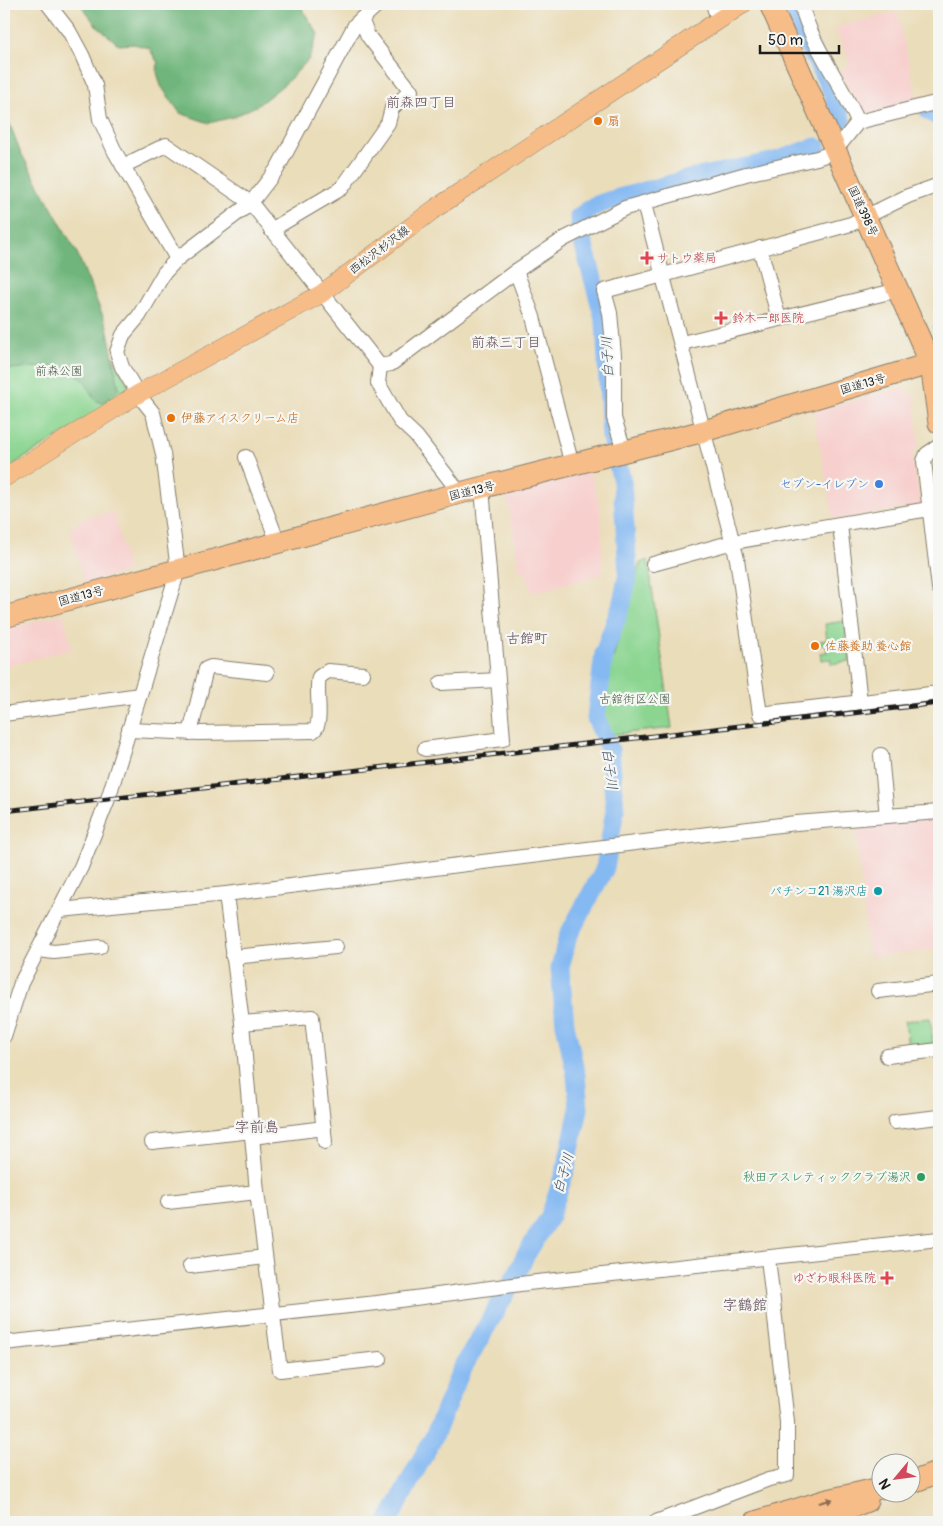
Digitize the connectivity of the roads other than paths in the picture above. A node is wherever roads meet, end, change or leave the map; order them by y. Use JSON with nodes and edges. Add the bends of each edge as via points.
{"nodes":[{"id":1,"x":48,"y":4,"type":"edge"},
{"id":2,"x":378,"y":4,"type":"edge"},
{"id":3,"x":743,"y":4,"type":"edge"},
{"id":4,"x":770,"y":4,"type":"edge"},
{"id":5,"x":801,"y":4,"type":"edge"},
{"id":6,"x":716,"y":12,"type":"edge"},
{"id":7,"x":360,"y":19,"type":"junction"},
{"id":8,"x":939,"y":102,"type":"edge"},
{"id":9,"x":858,"y":122,"type":"junction"},
{"id":10,"x":834,"y":152,"type":"junction"},
{"id":11,"x":123,"y":166,"type":"junction"},
{"id":12,"x":939,"y":185,"type":"edge"},
{"id":13,"x":251,"y":203,"type":"junction"},
{"id":14,"x":644,"y":204,"type":"junction"},
{"id":15,"x":866,"y":216,"type":"junction"},
{"id":16,"x":271,"y":230,"type":"junction"},
{"id":17,"x":760,"y":248,"type":"junction"},
{"id":18,"x":177,"y":259,"type":"junction"},
{"id":19,"x":516,"y":271,"type":"junction"},
{"id":20,"x":663,"y":274,"type":"junction"},
{"id":21,"x":898,"y":290,"type":"junction"},
{"id":22,"x":321,"y":294,"type":"junction"},
{"id":23,"x":779,"y":319,"type":"junction"},
{"id":24,"x":682,"y":343,"type":"junction"},
{"id":25,"x":935,"y":363,"type":"edge"},
{"id":26,"x":380,"y":366,"type":"junction"},
{"id":27,"x":138,"y":394,"type":"junction"},
{"id":28,"x":939,"y":423,"type":"edge"},
{"id":29,"x":704,"y":431,"type":"junction"},
{"id":30,"x":939,"y":446,"type":"edge"},
{"id":31,"x":614,"y":453,"type":"junction"},
{"id":32,"x":246,"y":457,"type":"dead end"},
{"id":33,"x":572,"y":465,"type":"junction"},
{"id":34,"x":4,"y":478,"type":"edge"},
{"id":35,"x":482,"y":488,"type":"junction"},
{"id":36,"x":460,"y":493,"type":"junction"},
{"id":37,"x":929,"y":509,"type":"junction"},
{"id":38,"x":840,"y":525,"type":"junction"},
{"id":39,"x":733,"y":542,"type":"junction"},
{"id":40,"x":278,"y":543,"type":"junction"},
{"id":41,"x":653,"y":564,"type":"dead end"},
{"id":42,"x":178,"y":570,"type":"junction"},
{"id":43,"x":939,"y":588,"type":"edge"},
{"id":44,"x":4,"y":617,"type":"edge"},
{"id":45,"x":267,"y":672,"type":"dead end"},
{"id":46,"x":363,"y":674,"type":"dead end"},
{"id":47,"x":498,"y":680,"type":"junction"},
{"id":48,"x":441,"y":683,"type":"dead end"},
{"id":49,"x":939,"y":693,"type":"edge"},
{"id":50,"x":140,"y":695,"type":"junction"},
{"id":51,"x":860,"y":702,"type":"junction"},
{"id":52,"x":4,"y":714,"type":"edge"},
{"id":53,"x":129,"y":730,"type":"junction"},
{"id":54,"x":190,"y":733,"type":"junction"},
{"id":55,"x":424,"y":749,"type":"dead end"},
{"id":56,"x":881,"y":755,"type":"dead end"},
{"id":57,"x":939,"y":812,"type":"edge"},
{"id":58,"x":887,"y":816,"type":"junction"},
{"id":59,"x":226,"y":894,"type":"junction"},
{"id":60,"x":60,"y":910,"type":"junction"},
{"id":61,"x":100,"y":947,"type":"dead end"},
{"id":62,"x":336,"y":947,"type":"dead end"},
{"id":63,"x":39,"y":950,"type":"junction"},
{"id":64,"x":234,"y":957,"type":"junction"},
{"id":65,"x":939,"y":984,"type":"edge"},
{"id":66,"x":878,"y":991,"type":"dead end"},
{"id":67,"x":242,"y":1023,"type":"junction"},
{"id":68,"x":4,"y":1036,"type":"edge"},
{"id":69,"x":939,"y":1050,"type":"edge"},
{"id":70,"x":887,"y":1056,"type":"dead end"},
{"id":71,"x":939,"y":1117,"type":"edge"},
{"id":72,"x":895,"y":1122,"type":"dead end"},
{"id":73,"x":252,"y":1134,"type":"junction"},
{"id":74,"x":152,"y":1142,"type":"dead end"},
{"id":75,"x":258,"y":1192,"type":"junction"},
{"id":76,"x":168,"y":1202,"type":"dead end"},
{"id":77,"x":939,"y":1239,"type":"edge"},
{"id":78,"x":265,"y":1257,"type":"junction"},
{"id":79,"x":768,"y":1258,"type":"junction"},
{"id":80,"x":190,"y":1266,"type":"dead end"},
{"id":81,"x":274,"y":1314,"type":"junction"},
{"id":82,"x":4,"y":1343,"type":"edge"},
{"id":83,"x":380,"y":1359,"type":"dead end"},
{"id":84,"x":870,"y":1490,"type":"edge"},
{"id":85,"x":870,"y":1500,"type":"edge"},
{"id":86,"x":656,"y":1522,"type":"edge"},
{"id":87,"x":755,"y":1522,"type":"edge"},
{"id":88,"x":812,"y":1522,"type":"edge"}],
"edges":[{"from":1,"to":11,"type":"street","via":[[82,55],[95,85],[100,118]]},
{"from":2,"to":7,"type":"street"},
{"from":3,"to":6,"type":"main road","name":"西松沢杉沢線"},
{"from":4,"to":10,"type":"highway","name":"国道398号"},
{"from":5,"to":9,"type":"street","via":[[813,38]]},
{"from":6,"to":22,"type":"main road","name":"西松沢杉沢線","via":[[436,208]]},
{"from":7,"to":13,"type":"street","via":[[277,170]]},
{"from":7,"to":16,"type":"street","via":[[368,36],[411,91],[392,108],[388,123],[342,188]]},
{"from":8,"to":9,"type":"street"},
{"from":9,"to":10,"type":"street"},
{"from":10,"to":14,"type":"street"},
{"from":10,"to":15,"type":"highway","name":"国道398号"},
{"from":11,"to":13,"type":"street","via":[[166,145]]},
{"from":11,"to":18,"type":"street"},
{"from":12,"to":15,"type":"street"},
{"from":13,"to":16,"type":"street"},
{"from":13,"to":18,"type":"street"},
{"from":14,"to":19,"type":"street","via":[[625,208],[564,239]]},
{"from":14,"to":20,"type":"street"},
{"from":15,"to":17,"type":"street","via":[[852,224]]},
{"from":15,"to":21,"type":"highway","name":"国道398号"},
{"from":16,"to":22,"type":"street"},
{"from":17,"to":20,"type":"street"},
{"from":17,"to":23,"type":"street"},
{"from":18,"to":27,"type":"street","via":[[164,273],[124,335],[117,352],[122,368]]},
{"from":19,"to":26,"type":"street","via":[[391,364]]},
{"from":19,"to":33,"type":"street","via":[[533,317]]},
{"from":20,"to":24,"type":"street"},
{"from":20,"to":31,"type":"street","via":[[604,291],[610,312],[614,355]]},
{"from":21,"to":23,"type":"street"},
{"from":21,"to":25,"type":"highway","name":"国道398号"},
{"from":22,"to":26,"type":"street"},
{"from":22,"to":27,"type":"main road","name":"西松沢杉沢線"},
{"from":23,"to":24,"type":"street"},
{"from":24,"to":29,"type":"street"},
{"from":25,"to":28,"type":"highway","name":"国道398号"},
{"from":25,"to":29,"type":"highway","name":"国道13号"},
{"from":26,"to":36,"type":"street","via":[[378,383],[400,421],[416,436]]},
{"from":27,"to":34,"type":"main road","name":"西松沢杉沢線"},
{"from":27,"to":42,"type":"street","via":[[154,413],[163,454]]},
{"from":29,"to":31,"type":"highway","name":"国道13号"},
{"from":29,"to":39,"type":"street"},
{"from":30,"to":37,"type":"street","via":[[924,460]]},
{"from":31,"to":33,"type":"highway","name":"国道13号"},
{"from":32,"to":40,"type":"street"},
{"from":33,"to":35,"type":"highway","name":"国道13号"},
{"from":35,"to":36,"type":"highway","name":"国道13号"},
{"from":35,"to":47,"type":"street"},
{"from":36,"to":40,"type":"highway","name":"国道13号"},
{"from":37,"to":38,"type":"street"},
{"from":37,"to":43,"type":"street"},
{"from":38,"to":39,"type":"street"},
{"from":38,"to":51,"type":"street"},
{"from":39,"to":41,"type":"street"},
{"from":39,"to":51,"type":"street","via":[[760,714]]},
{"from":40,"to":42,"type":"highway","name":"国道13号"},
{"from":42,"to":44,"type":"highway","name":"国道13号"},
{"from":42,"to":50,"type":"street"},
{"from":45,"to":54,"type":"street","via":[[206,669]]},
{"from":46,"to":54,"type":"street","via":[[328,672],[319,677],[319,723],[313,731]]},
{"from":47,"to":48,"type":"street"},
{"from":47,"to":55,"type":"street","via":[[503,739]]},
{"from":49,"to":51,"type":"street"},
{"from":50,"to":52,"type":"street"},
{"from":50,"to":53,"type":"street"},
{"from":53,"to":54,"type":"street"},
{"from":53,"to":60,"type":"street","via":[[108,799]]},
{"from":56,"to":58,"type":"street"},
{"from":57,"to":58,"type":"street"},
{"from":58,"to":59,"type":"street","via":[[796,823]]},
{"from":59,"to":60,"type":"street"},
{"from":59,"to":64,"type":"street"},
{"from":60,"to":63,"type":"street"},
{"from":61,"to":63,"type":"street","via":[[54,952]]},
{"from":62,"to":64,"type":"street"},
{"from":63,"to":68,"type":"street","via":[[21,983]]},
{"from":64,"to":67,"type":"street"},
{"from":65,"to":66,"type":"street"},
{"from":67,"to":73,"type":"street"},
{"from":67,"to":73,"type":"street","via":[[312,1017],[324,1135]]},
{"from":69,"to":70,"type":"street"},
{"from":71,"to":72,"type":"street"},
{"from":73,"to":74,"type":"street"},
{"from":73,"to":75,"type":"street"},
{"from":75,"to":76,"type":"street"},
{"from":75,"to":78,"type":"street"},
{"from":77,"to":79,"type":"street"},
{"from":78,"to":80,"type":"street"},
{"from":78,"to":81,"type":"street"},
{"from":79,"to":81,"type":"street"},
{"from":79,"to":86,"type":"street","via":[[787,1422],[787,1475],[769,1478]]},
{"from":81,"to":82,"type":"street"},
{"from":81,"to":83,"type":"street","via":[[280,1370]]},
{"from":87,"to":84,"type":"highway","one_way":true},
{"from":85,"to":88,"type":"highway"}]}
